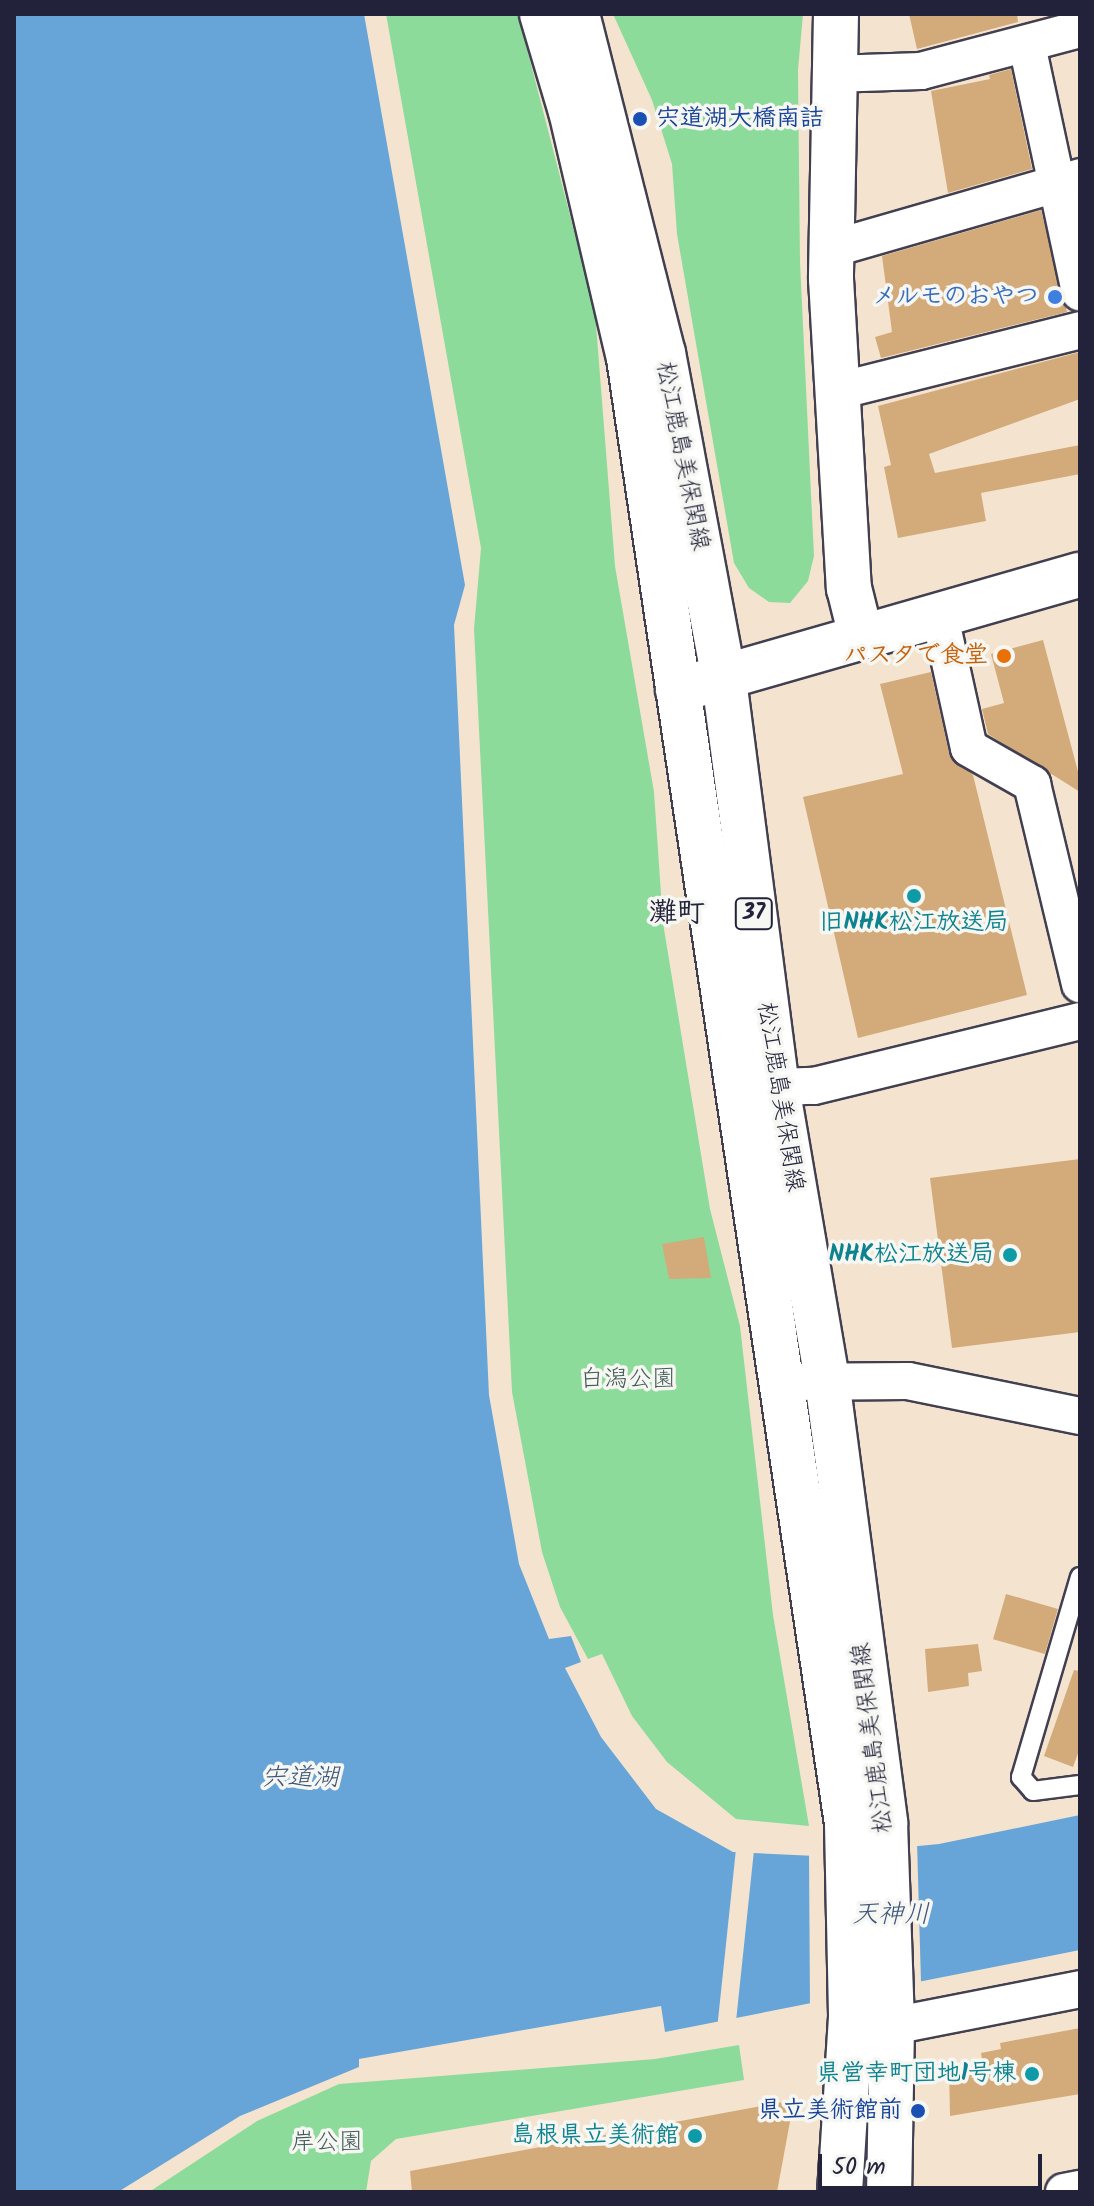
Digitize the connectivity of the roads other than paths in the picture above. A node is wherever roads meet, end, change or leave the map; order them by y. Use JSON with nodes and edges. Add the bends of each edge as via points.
{"nodes":[{"id":1,"x":542,"y":14,"type":"edge"},
{"id":2,"x":577,"y":14,"type":"edge"},
{"id":3,"x":836,"y":14,"type":"edge"},
{"id":4,"x":1080,"y":29,"type":"edge"},
{"id":5,"x":1027,"y":45,"type":"junction"},
{"id":6,"x":832,"y":74,"type":"junction"},
{"id":7,"x":1068,"y":180,"type":"edge"},
{"id":8,"x":831,"y":249,"type":"junction"},
{"id":9,"x":1080,"y":292,"type":"edge"},
{"id":10,"x":1080,"y":330,"type":"edge"},
{"id":11,"x":838,"y":391,"type":"junction"},
{"id":12,"x":1080,"y":575,"type":"edge"},
{"id":13,"x":939,"y":612,"type":"junction"},
{"id":14,"x":861,"y":636,"type":"junction"},
{"id":15,"x":724,"y":680,"type":"junction"},
{"id":16,"x":678,"y":690,"type":"junction"},
{"id":17,"x":1080,"y":984,"type":"edge"},
{"id":18,"x":1080,"y":1021,"type":"edge"},
{"id":19,"x":777,"y":1087,"type":"junction"},
{"id":20,"x":827,"y":1380,"type":"junction"},
{"id":21,"x":782,"y":1382,"type":"junction"},
{"id":22,"x":1077,"y":1413,"type":"edge"},
{"id":23,"x":1080,"y":1577,"type":"edge"},
{"id":24,"x":1080,"y":1785,"type":"edge"},
{"id":25,"x":866,"y":1824,"type":"junction"},
{"id":26,"x":1080,"y":1989,"type":"edge"},
{"id":27,"x":878,"y":2012,"type":"junction"},
{"id":28,"x":1080,"y":2189,"type":"edge"},
{"id":29,"x":840,"y":2192,"type":"edge"},
{"id":30,"x":889,"y":2192,"type":"edge"},
{"id":31,"x":1064,"y":2192,"type":"edge"}],
"edges":[{"from":1,"to":16,"type":"main road","name":"松江鹿島美保関線","number":"37","via":[[571,111],[629,358]]},
{"from":2,"to":15,"type":"main road","name":"松江鹿島美保関線","number":"37","via":[[663,353]]},
{"from":3,"to":6,"type":"main road"},
{"from":4,"to":5,"type":"street"},
{"from":5,"to":6,"type":"street","via":[[921,71]]},
{"from":5,"to":7,"type":"street"},
{"from":6,"to":8,"type":"main road"},
{"from":7,"to":8,"type":"street"},
{"from":7,"to":9,"type":"street"},
{"from":8,"to":11,"type":"main road"},
{"from":10,"to":11,"type":"street"},
{"from":11,"to":14,"type":"main road","via":[[849,588]]},
{"from":12,"to":13,"type":"main road"},
{"from":13,"to":14,"type":"main road"},
{"from":13,"to":17,"type":"street","via":[[969,748],[1032,784]]},
{"from":14,"to":15,"type":"main road"},
{"from":15,"to":16,"type":"main road"},
{"from":15,"to":19,"type":"main road","name":"松江鹿島美保関線","number":"37"},
{"from":16,"to":21,"type":"main road","name":"松江鹿島美保関線","number":"37"},
{"from":18,"to":19,"type":"street","via":[[814,1086]]},
{"from":19,"to":20,"type":"main road","name":"松江鹿島美保関線","number":"37"},
{"from":20,"to":21,"type":"street"},
{"from":20,"to":22,"type":"street","via":[[908,1381]]},
{"from":20,"to":25,"type":"main road","name":"松江鹿島美保関線","number":"37"},
{"from":21,"to":25,"type":"main road","name":"松江鹿島美保関線","number":"37"},
{"from":23,"to":24,"type":"lane","via":[[1021,1777],[1033,1791]]},
{"from":25,"to":27,"type":"main road","name":"松江鹿島美保関線","number":"37"},
{"from":26,"to":27,"type":"street"},
{"from":27,"to":29,"type":"main road","name":"松江鹿島美保関線","number":"37"},
{"from":27,"to":30,"type":"main road","name":"松江鹿島美保関線","number":"37"},
{"from":28,"to":31,"type":"street"}]}
